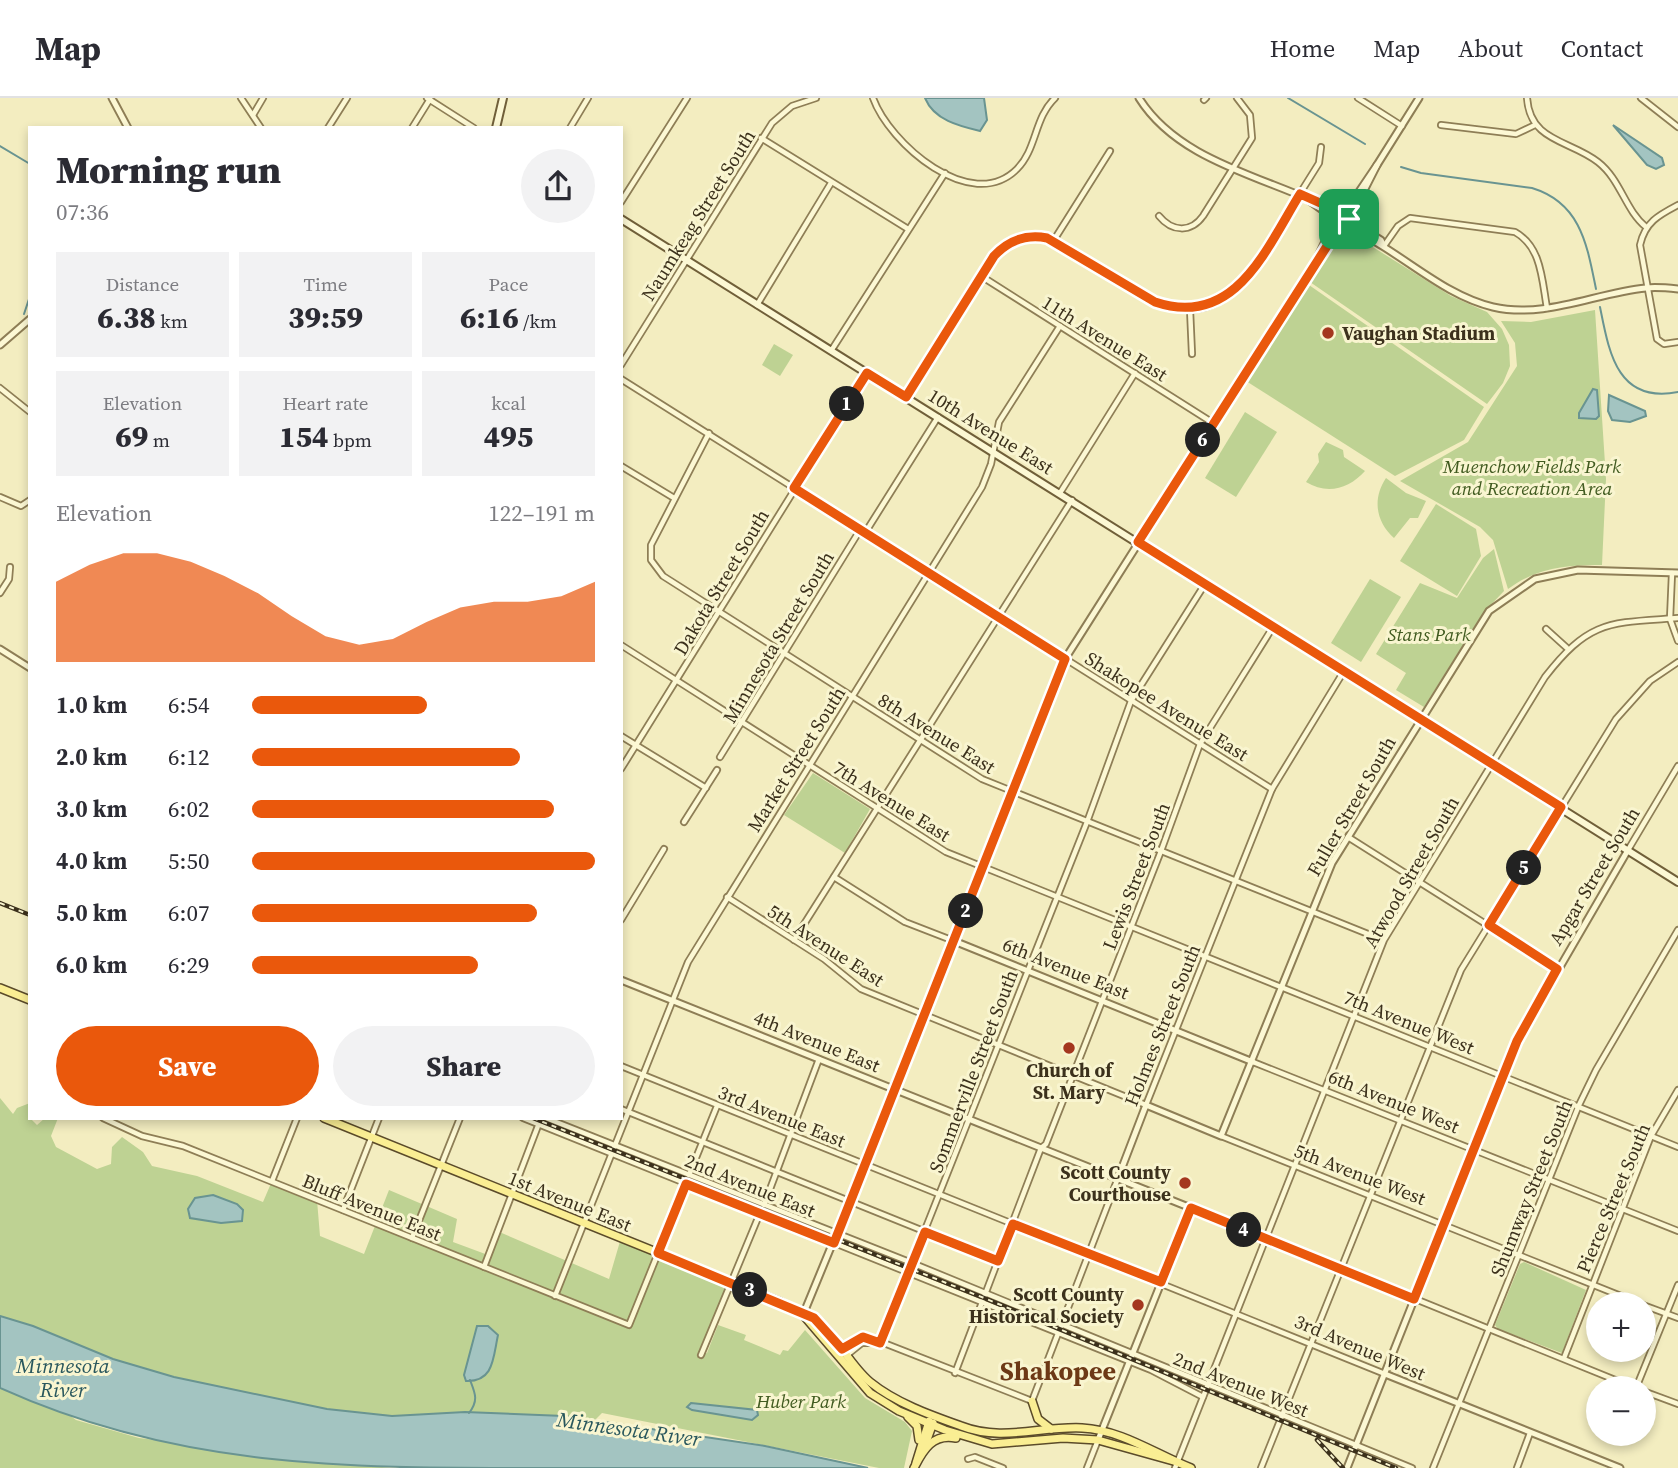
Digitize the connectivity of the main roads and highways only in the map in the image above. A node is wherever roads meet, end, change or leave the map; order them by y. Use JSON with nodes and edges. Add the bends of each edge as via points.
{"nodes":[{"id":1,"x":503,"y":98,"type":"edge"},
{"id":2,"x":496,"y":126,"type":"edge"},
{"id":3,"x":623,"y":220,"type":"edge"},
{"id":4,"x":1678,"y":882,"type":"edge"},
{"id":5,"x":0,"y":988,"type":"edge"},
{"id":6,"x":28,"y":999,"type":"edge"},
{"id":7,"x":329,"y":1120,"type":"edge"},
{"id":8,"x":841,"y":1355,"type":"junction"},
{"id":9,"x":1032,"y":1402,"type":"road end"},
{"id":10,"x":899,"y":1411,"type":"junction"},
{"id":11,"x":934,"y":1415,"type":"junction"},
{"id":12,"x":929,"y":1428,"type":"junction"},
{"id":13,"x":1052,"y":1430,"type":"junction"},
{"id":14,"x":981,"y":1442,"type":"junction"},
{"id":15,"x":919,"y":1444,"type":"junction"},
{"id":16,"x":917,"y":1463,"type":"edge"},
{"id":17,"x":1176,"y":1465,"type":"edge"},
{"id":18,"x":1191,"y":1468,"type":"edge"}],
"edges":[{"from":1,"to":2,"type":"main road"},
{"from":3,"to":4,"type":"main road","name":"10th Avenue East"},
{"from":5,"to":6,"type":"main road"},
{"from":7,"to":8,"type":"main road","name":"1st Avenue East","via":[[803,1315]]},
{"from":8,"to":10,"type":"main road","name":"1st Avenue East","via":[[870,1393]]},
{"from":8,"to":11,"type":"main road","name":"1st Avenue East","via":[[883,1391]]},
{"from":9,"to":13,"type":"main road","via":[[1038,1419]]},
{"from":10,"to":12,"type":"main road","name":"1st Avenue East"},
{"from":10,"to":15,"type":"main road","via":[[914,1423]]},
{"from":11,"to":12,"type":"main road"},
{"from":11,"to":13,"type":"main road","name":"1st Avenue East","via":[[990,1433]]},
{"from":12,"to":14,"type":"main road","name":"1st Avenue East"},
{"from":12,"to":15,"type":"main road"},
{"from":12,"to":16,"type":"main road"},
{"from":13,"to":17,"type":"main road","name":"1st Avenue East","via":[[1102,1430],[1167,1455]]},
{"from":14,"to":16,"type":"main road","via":[[947,1436],[934,1440]]},
{"from":14,"to":17,"type":"main road","name":"1st Avenue East","via":[[1098,1440]]},
{"from":15,"to":16,"type":"main road"},
{"from":17,"to":18,"type":"main road"}]}
